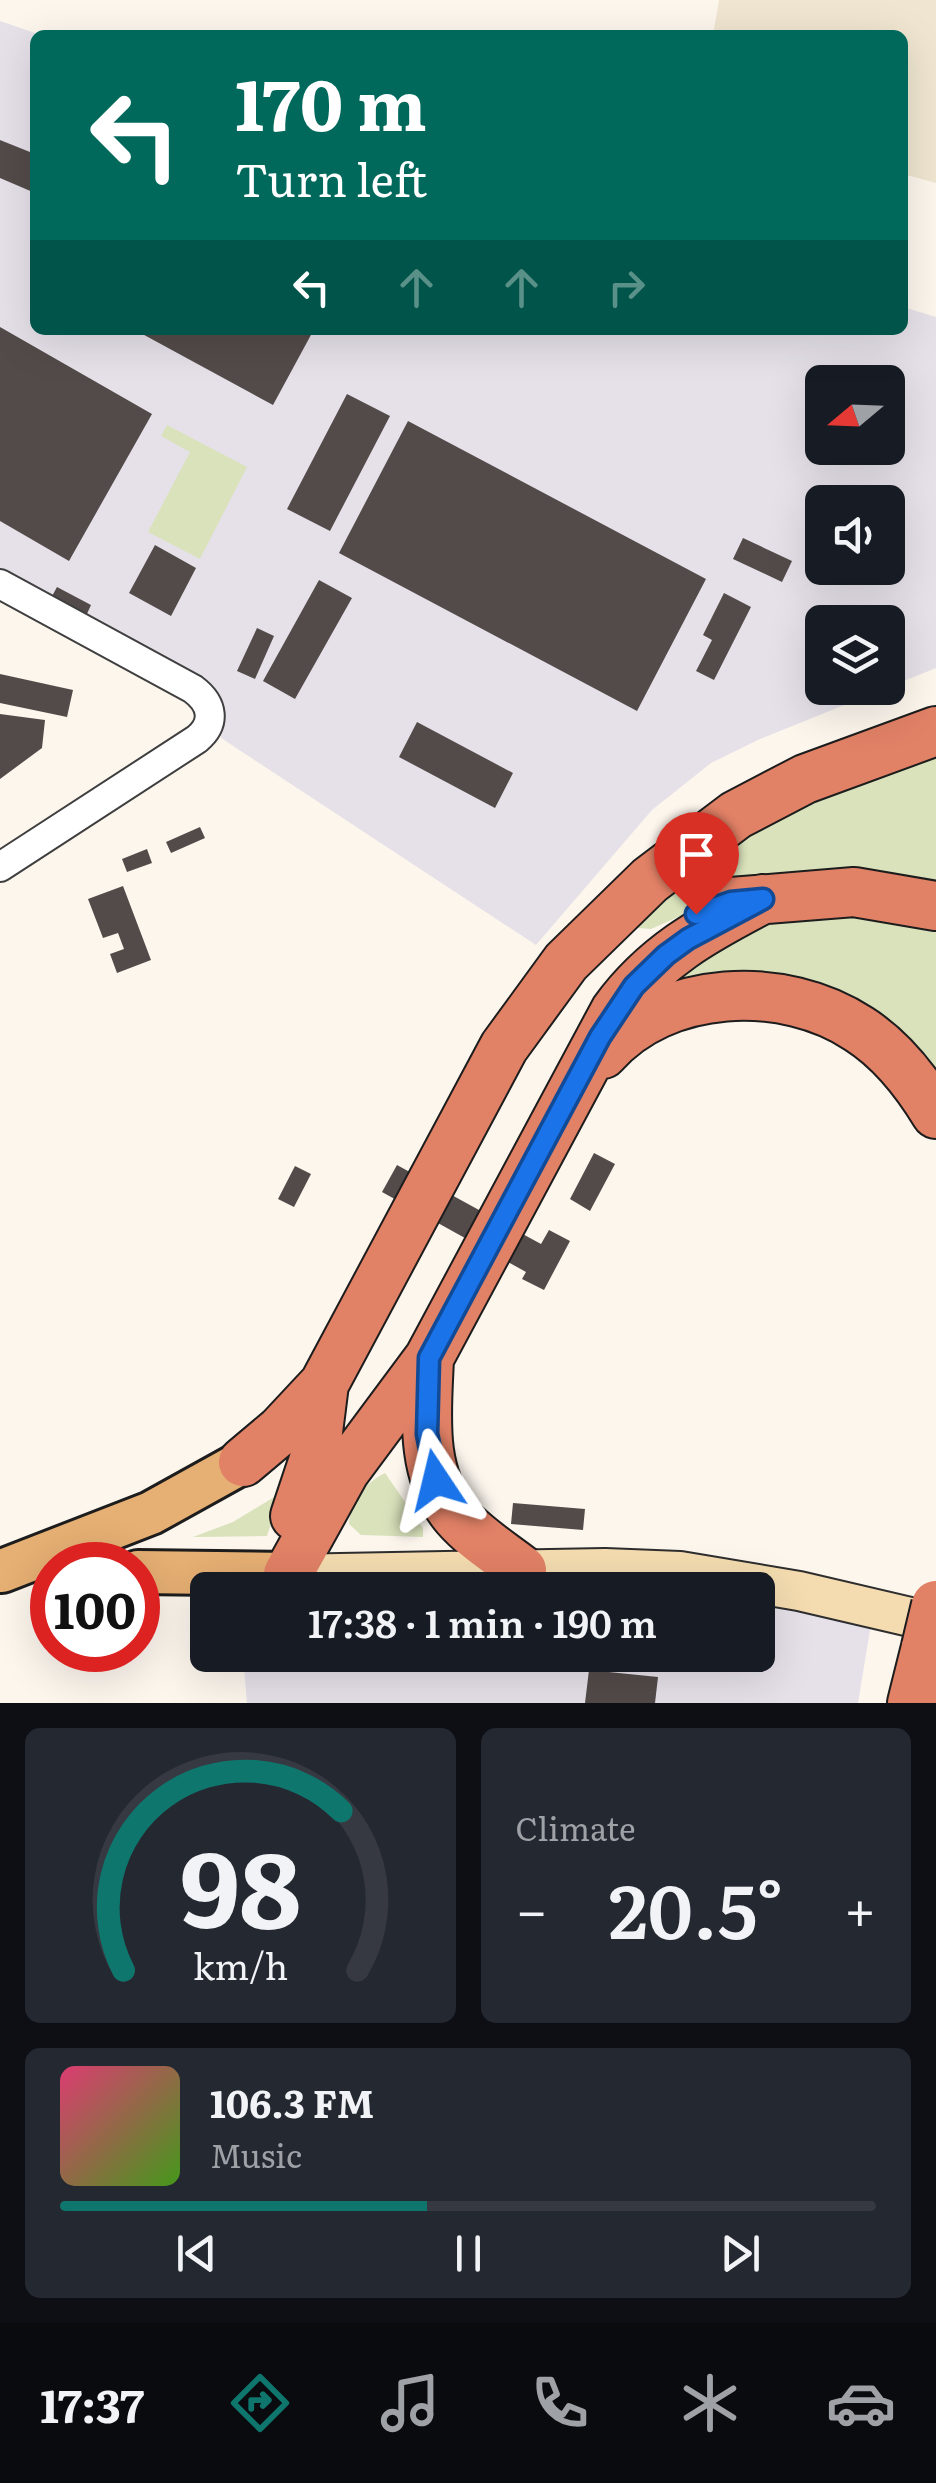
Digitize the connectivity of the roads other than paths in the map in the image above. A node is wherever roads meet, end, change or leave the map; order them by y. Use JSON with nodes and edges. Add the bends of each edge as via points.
{"nodes":[{"id":1,"x":0,"y":584,"type":"edge"},
{"id":2,"x":936,"y":731,"type":"edge"},
{"id":3,"x":0,"y":867,"type":"edge"},
{"id":4,"x":763,"y":899,"type":"junction"},
{"id":5,"x":936,"y":906,"type":"edge"},
{"id":6,"x":504,"y":1047,"type":"junction"},
{"id":7,"x":571,"y":1091,"type":"junction"},
{"id":8,"x":936,"y":1114,"type":"edge"},
{"id":9,"x":429,"y":1358,"type":"junction"},
{"id":10,"x":324,"y":1384,"type":"junction"},
{"id":11,"x":243,"y":1462,"type":"joint"},
{"id":12,"x":522,"y":1570,"type":"junction"},
{"id":13,"x":1,"y":1571,"type":"edge"},
{"id":14,"x":30,"y":1572,"type":"edge"},
{"id":15,"x":160,"y":1572,"type":"edge"},
{"id":16,"x":288,"y":1572,"type":"edge"},
{"id":17,"x":289,"y":1572,"type":"edge"},
{"id":18,"x":405,"y":1572,"type":"edge"},
{"id":19,"x":190,"y":1573,"type":"edge"},
{"id":20,"x":933,"y":1625,"type":"edge"},
{"id":21,"x":912,"y":1703,"type":"edge"}],
"edges":[{"from":1,"to":3,"type":"street","via":[[193,689],[205,700],[211,722],[196,739]]},
{"from":2,"to":6,"type":"highway","via":[[805,779],[708,834],[578,949]]},
{"from":4,"to":5,"type":"highway","via":[[854,892]]},
{"from":4,"to":6,"type":"highway","via":[[720,905],[671,926]]},
{"from":4,"to":7,"type":"highway","via":[[688,939],[645,975],[615,1011]]},
{"from":6,"to":10,"type":"highway"},
{"from":7,"to":8,"type":"highway","via":[[620,1036],[656,1014],[704,1000],[763,998],[804,1004],[856,1026],[899,1062]]},
{"from":7,"to":9,"type":"highway"},
{"from":9,"to":12,"type":"highway","via":[[427,1434],[441,1492],[462,1522]]},
{"from":9,"to":17,"type":"highway","via":[[345,1471]]},
{"from":10,"to":11,"type":"highway"},
{"from":10,"to":16,"type":"highway","via":[[314,1456],[288,1542]]},
{"from":11,"to":13,"type":"main road","via":[[151,1513]]},
{"from":12,"to":18,"type":"main road"},
{"from":12,"to":20,"type":"main road","via":[[708,1574]]},
{"from":13,"to":14,"type":"main road"},
{"from":15,"to":19,"type":"main road"},
{"from":20,"to":21,"type":"highway"}]}
